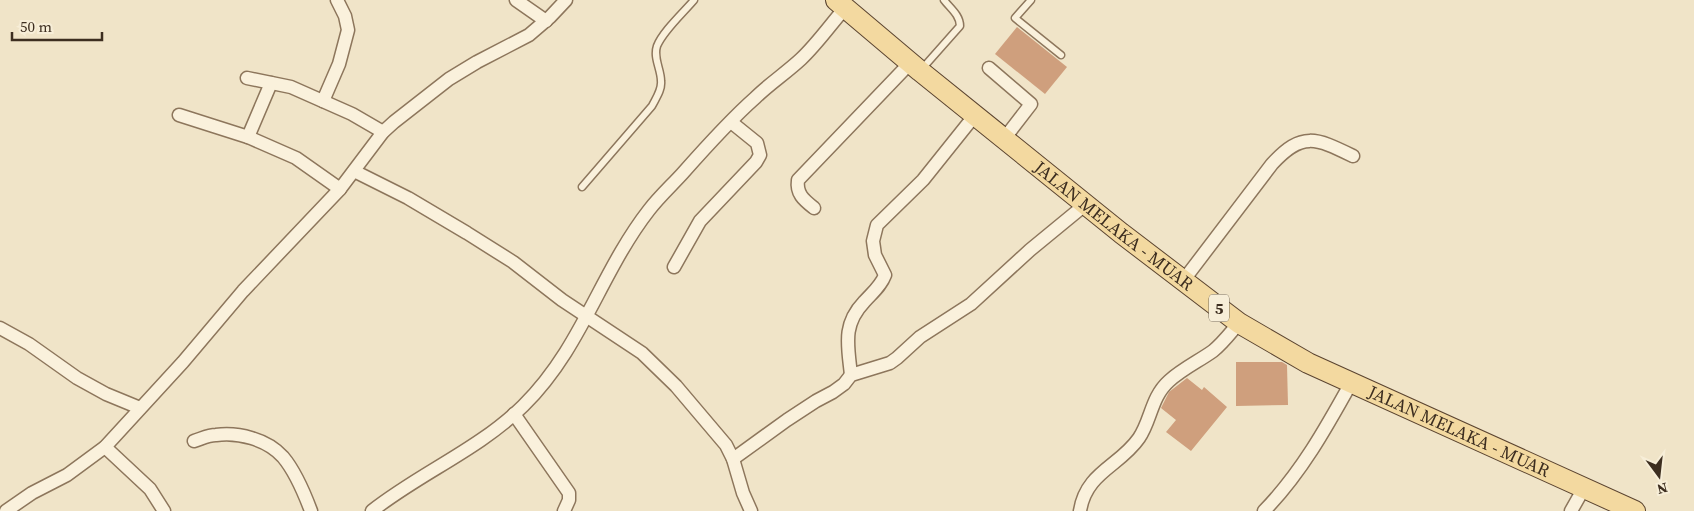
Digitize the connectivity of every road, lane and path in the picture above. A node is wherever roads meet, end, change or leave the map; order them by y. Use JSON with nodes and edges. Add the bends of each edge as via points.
{"nodes":[{"id":1,"x":337,"y":0,"type":"edge"},
{"id":2,"x":516,"y":0,"type":"edge"},
{"id":3,"x":566,"y":0,"type":"edge"},
{"id":4,"x":694,"y":0,"type":"edge"},
{"id":5,"x":944,"y":0,"type":"edge"},
{"id":6,"x":1031,"y":0,"type":"edge"},
{"id":7,"x":846,"y":6,"type":"edge"},
{"id":8,"x":546,"y":21,"type":"junction"},
{"id":9,"x":1061,"y":55,"type":"dead end"},
{"id":10,"x":916,"y":66,"type":"junction"},
{"id":11,"x":988,"y":68,"type":"dead end"},
{"id":12,"x":247,"y":78,"type":"dead end"},
{"id":13,"x":271,"y":83,"type":"junction"},
{"id":14,"x":322,"y":101,"type":"junction"},
{"id":15,"x":179,"y":115,"type":"dead end"},
{"id":16,"x":975,"y":115,"type":"junction"},
{"id":17,"x":731,"y":122,"type":"junction"},
{"id":18,"x":383,"y":132,"type":"junction"},
{"id":19,"x":248,"y":137,"type":"junction"},
{"id":20,"x":1004,"y":139,"type":"junction"},
{"id":21,"x":1353,"y":156,"type":"dead end"},
{"id":22,"x":354,"y":171,"type":"junction"},
{"id":23,"x":582,"y":187,"type":"dead end"},
{"id":24,"x":340,"y":189,"type":"junction"},
{"id":25,"x":1086,"y":204,"type":"junction"},
{"id":26,"x":814,"y":208,"type":"dead end"},
{"id":27,"x":674,"y":267,"type":"dead end"},
{"id":28,"x":1183,"y":281,"type":"junction"},
{"id":29,"x":588,"y":316,"type":"junction"},
{"id":30,"x":1239,"y":323,"type":"junction"},
{"id":31,"x":0,"y":328,"type":"edge"},
{"id":32,"x":851,"y":374,"type":"junction"},
{"id":33,"x":1351,"y":383,"type":"junction"},
{"id":34,"x":140,"y":408,"type":"junction"},
{"id":35,"x":514,"y":414,"type":"junction"},
{"id":36,"x":194,"y":441,"type":"dead end"},
{"id":37,"x":105,"y":447,"type":"junction"},
{"id":38,"x":733,"y":459,"type":"junction"},
{"id":39,"x":1584,"y":488,"type":"junction"},
{"id":40,"x":6,"y":511,"type":"edge"},
{"id":41,"x":164,"y":511,"type":"edge"},
{"id":42,"x":311,"y":511,"type":"edge"},
{"id":43,"x":372,"y":511,"type":"edge"},
{"id":44,"x":564,"y":511,"type":"edge"},
{"id":45,"x":750,"y":511,"type":"edge"},
{"id":46,"x":1080,"y":511,"type":"edge"},
{"id":47,"x":1264,"y":511,"type":"edge"},
{"id":48,"x":1571,"y":511,"type":"edge"},
{"id":49,"x":1635,"y":511,"type":"edge"}],
"edges":[{"from":1,"to":14,"type":"street","via":[[348,30],[339,64]]},
{"from":2,"to":8,"type":"street"},
{"from":3,"to":8,"type":"street"},
{"from":4,"to":23,"type":"lane","via":[[657,47],[656,59],[662,82],[652,106]]},
{"from":5,"to":10,"type":"lane","via":[[957,15],[960,26]]},
{"from":6,"to":9,"type":"lane","via":[[1015,18]]},
{"from":7,"to":10,"type":"main road","name":"JALAN MELAKA - MUAR","number":"5"},
{"from":7,"to":17,"type":"street","via":[[802,58],[755,97]]},
{"from":8,"to":18,"type":"street","via":[[529,35],[449,79]]},
{"from":10,"to":16,"type":"main road","name":"JALAN MELAKA - MUAR","number":"5"},
{"from":10,"to":26,"type":"street","via":[[798,180],[802,199]]},
{"from":11,"to":20,"type":"street","via":[[1031,104]]},
{"from":12,"to":13,"type":"street"},
{"from":13,"to":14,"type":"street","via":[[291,87]]},
{"from":13,"to":19,"type":"street"},
{"from":14,"to":18,"type":"street"},
{"from":15,"to":19,"type":"street"},
{"from":16,"to":20,"type":"main road","name":"JALAN MELAKA - MUAR","number":"5"},
{"from":16,"to":32,"type":"street","via":[[922,180],[877,225],[873,241],[875,255],[885,275],[882,283],[854,313],[847,342]]},
{"from":17,"to":27,"type":"street","via":[[757,143],[760,155],[700,221]]},
{"from":17,"to":29,"type":"street","via":[[648,210],[612,266]]},
{"from":18,"to":22,"type":"street"},
{"from":19,"to":24,"type":"street","via":[[296,158]]},
{"from":20,"to":25,"type":"main road","name":"JALAN MELAKA - MUAR","number":"5"},
{"from":21,"to":28,"type":"street","via":[[1313,140],[1298,142],[1285,150]]},
{"from":22,"to":24,"type":"street"},
{"from":22,"to":29,"type":"street","via":[[467,233]]},
{"from":24,"to":34,"type":"street","via":[[243,291]]},
{"from":25,"to":28,"type":"main road","name":"JALAN MELAKA - MUAR","number":"5"},
{"from":25,"to":32,"type":"street","via":[[970,304],[920,337],[897,358]]},
{"from":28,"to":30,"type":"main road","name":"JALAN MELAKA - MUAR","number":"5"},
{"from":29,"to":35,"type":"street","via":[[546,382]]},
{"from":29,"to":38,"type":"street","via":[[642,353],[676,386],[726,445]]},
{"from":30,"to":33,"type":"main road","name":"JALAN MELAKA - MUAR","number":"5","via":[[1294,356]]},
{"from":30,"to":46,"type":"street","via":[[1213,351],[1168,382],[1157,397],[1139,439],[1089,487]]},
{"from":31,"to":34,"type":"street","via":[[77,378]]},
{"from":32,"to":38,"type":"street","via":[[833,392]]},
{"from":33,"to":39,"type":"main road","name":"JALAN MELAKA - MUAR","number":"5"},
{"from":33,"to":47,"type":"street","via":[[1299,470]]},
{"from":34,"to":37,"type":"street"},
{"from":35,"to":43,"type":"street","via":[[496,430]]},
{"from":35,"to":44,"type":"street","via":[[569,493]]},
{"from":36,"to":42,"type":"street","via":[[233,434],[272,446],[283,457]]},
{"from":37,"to":40,"type":"street","via":[[67,475]]},
{"from":37,"to":41,"type":"street","via":[[150,489]]},
{"from":38,"to":45,"type":"street"},
{"from":39,"to":48,"type":"street"},
{"from":39,"to":49,"type":"main road","name":"JALAN MELAKA - MUAR","number":"5"}]}
